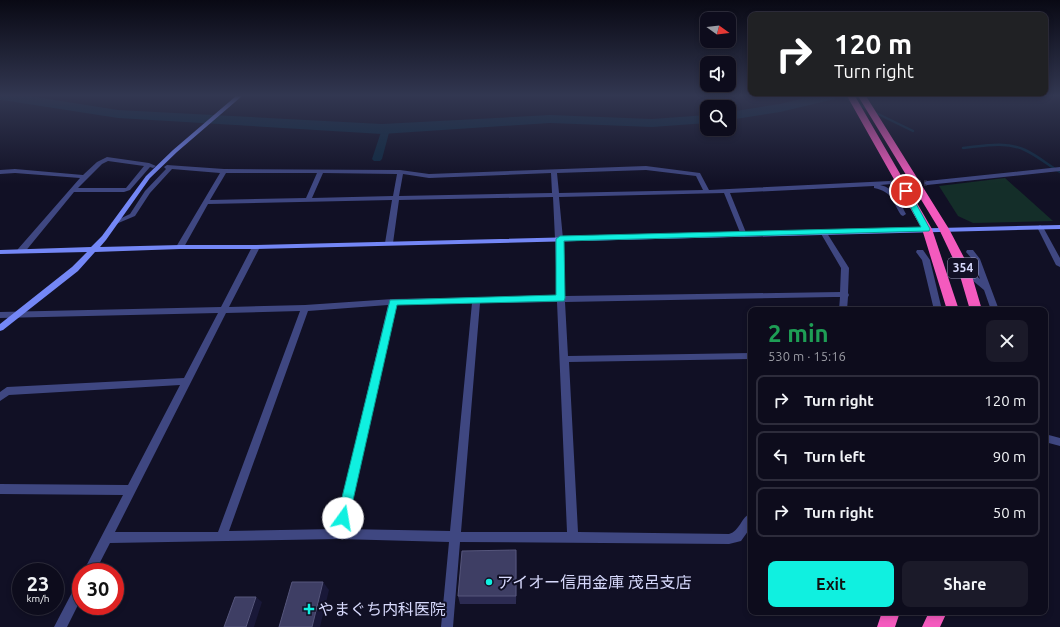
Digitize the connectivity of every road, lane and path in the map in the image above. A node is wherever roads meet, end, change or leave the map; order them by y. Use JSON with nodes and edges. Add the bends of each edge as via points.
{"nodes":[{"id":1,"x":205,"y":125,"type":"edge"},
{"id":2,"x":867,"y":125,"type":"edge"},
{"id":3,"x":880,"y":125,"type":"edge"},
{"id":4,"x":224,"y":171,"type":"junction"},
{"id":5,"x":1057,"y":171,"type":"edge"},
{"id":6,"x":0,"y":172,"type":"edge"},
{"id":7,"x":320,"y":172,"type":"junction"},
{"id":8,"x":400,"y":172,"type":"junction"},
{"id":9,"x":554,"y":172,"type":"junction"},
{"id":10,"x":85,"y":177,"type":"junction"},
{"id":11,"x":890,"y":183,"type":"tunnel mouth"},
{"id":12,"x":927,"y":183,"type":"tunnel mouth"},
{"id":13,"x":798,"y":187,"type":"junction"},
{"id":14,"x":73,"y":190,"type":"junction"},
{"id":15,"x":726,"y":191,"type":"junction"},
{"id":16,"x":707,"y":192,"type":"junction"},
{"id":17,"x":556,"y":196,"type":"junction"},
{"id":18,"x":396,"y":198,"type":"junction"},
{"id":19,"x":308,"y":200,"type":"junction"},
{"id":20,"x":206,"y":202,"type":"junction"},
{"id":21,"x":902,"y":214,"type":"dead end"},
{"id":22,"x":114,"y":224,"type":"junction"},
{"id":23,"x":1040,"y":227,"type":"junction"},
{"id":24,"x":1060,"y":227,"type":"edge"},
{"id":25,"x":926,"y":229,"type":"junction"},
{"id":26,"x":944,"y":229,"type":"junction"},
{"id":27,"x":823,"y":232,"type":"junction"},
{"id":28,"x":744,"y":235,"type":"junction"},
{"id":29,"x":560,"y":239,"type":"junction"},
{"id":30,"x":389,"y":243,"type":"junction"},
{"id":31,"x":180,"y":247,"type":"junction"},
{"id":32,"x":256,"y":247,"type":"junction"},
{"id":33,"x":94,"y":250,"type":"junction"},
{"id":34,"x":21,"y":251,"type":"junction"},
{"id":35,"x":0,"y":252,"type":"edge"},
{"id":36,"x":920,"y":252,"type":"dead end"},
{"id":37,"x":970,"y":252,"type":"dead end"},
{"id":38,"x":1060,"y":265,"type":"edge"},
{"id":39,"x":964,"y":269,"type":"junction"},
{"id":40,"x":988,"y":289,"type":"junction"},
{"id":41,"x":845,"y":295,"type":"junction"},
{"id":42,"x":561,"y":298,"type":"junction"},
{"id":43,"x":476,"y":301,"type":"junction"},
{"id":44,"x":393,"y":302,"type":"junction"},
{"id":45,"x":843,"y":307,"type":"edge"},
{"id":46,"x":937,"y":307,"type":"edge"},
{"id":47,"x":952,"y":307,"type":"edge"},
{"id":48,"x":975,"y":307,"type":"edge"},
{"id":49,"x":994,"y":307,"type":"edge"},
{"id":50,"x":224,"y":308,"type":"junction"},
{"id":51,"x":305,"y":308,"type":"junction"},
{"id":52,"x":17,"y":314,"type":"junction"},
{"id":53,"x":0,"y":315,"type":"edge"},
{"id":54,"x":0,"y":328,"type":"edge"},
{"id":55,"x":748,"y":356,"type":"edge"},
{"id":56,"x":564,"y":359,"type":"junction"},
{"id":57,"x":187,"y":381,"type":"junction"},
{"id":58,"x":0,"y":397,"type":"edge"},
{"id":59,"x":1048,"y":439,"type":"edge"},
{"id":60,"x":1060,"y":442,"type":"edge"},
{"id":61,"x":0,"y":489,"type":"edge"},
{"id":62,"x":130,"y":490,"type":"junction"},
{"id":63,"x":748,"y":522,"type":"edge"},
{"id":64,"x":339,"y":534,"type":"junction"},
{"id":65,"x":455,"y":536,"type":"junction"},
{"id":66,"x":573,"y":536,"type":"junction"},
{"id":67,"x":221,"y":537,"type":"junction"},
{"id":68,"x":106,"y":538,"type":"junction"},
{"id":69,"x":93,"y":563,"type":"edge"},
{"id":70,"x":72,"y":604,"type":"edge"},
{"id":71,"x":891,"y":615,"type":"edge"},
{"id":72,"x":937,"y":615,"type":"edge"},
{"id":73,"x":60,"y":627,"type":"edge"},
{"id":74,"x":447,"y":627,"type":"edge"},
{"id":75,"x":886,"y":627,"type":"edge"},
{"id":76,"x":931,"y":627,"type":"edge"}],
"edges":[{"from":1,"to":22,"type":"street","via":[[145,180]]},
{"from":2,"to":25,"type":"highway","number":"354"},
{"from":3,"to":26,"type":"highway","number":"354"},
{"from":4,"to":7,"type":"street"},
{"from":4,"to":20,"type":"street"},
{"from":4,"to":22,"type":"street","via":[[168,167],[147,192],[133,215]]},
{"from":5,"to":12,"type":"street"},
{"from":6,"to":10,"type":"street"},
{"from":7,"to":8,"type":"street"},
{"from":7,"to":19,"type":"street"},
{"from":8,"to":9,"type":"street","via":[[429,176]]},
{"from":8,"to":18,"type":"street"},
{"from":9,"to":16,"type":"street","via":[[646,168],[698,174]]},
{"from":9,"to":17,"type":"street"},
{"from":10,"to":14,"type":"street"},
{"from":10,"to":14,"type":"street","via":[[105,160],[110,159],[151,166],[128,189]]},
{"from":11,"to":13,"type":"street"},
{"from":13,"to":15,"type":"street"},
{"from":13,"to":21,"type":"street","via":[[806,191],[882,187],[890,191]]},
{"from":14,"to":34,"type":"street"},
{"from":15,"to":16,"type":"street"},
{"from":15,"to":28,"type":"street"},
{"from":16,"to":17,"type":"street"},
{"from":17,"to":18,"type":"street"},
{"from":17,"to":29,"type":"street"},
{"from":18,"to":19,"type":"street"},
{"from":18,"to":30,"type":"street"},
{"from":19,"to":20,"type":"street"},
{"from":20,"to":31,"type":"street"},
{"from":22,"to":33,"type":"street"},
{"from":23,"to":24,"type":"street"},
{"from":23,"to":26,"type":"street"},
{"from":23,"to":38,"type":"street"},
{"from":25,"to":26,"type":"street"},
{"from":25,"to":27,"type":"street"},
{"from":25,"to":47,"type":"highway","number":"354"},
{"from":26,"to":39,"type":"highway","number":"354"},
{"from":27,"to":28,"type":"street"},
{"from":27,"to":41,"type":"street","via":[[845,268]]},
{"from":28,"to":29,"type":"street"},
{"from":29,"to":30,"type":"street"},
{"from":29,"to":42,"type":"street"},
{"from":30,"to":32,"type":"street"},
{"from":31,"to":32,"type":"street"},
{"from":31,"to":33,"type":"street"},
{"from":32,"to":50,"type":"street"},
{"from":33,"to":34,"type":"street"},
{"from":33,"to":52,"type":"street","via":[[59,282]]},
{"from":34,"to":35,"type":"street"},
{"from":36,"to":46,"type":"street","via":[[926,260]]},
{"from":37,"to":40,"type":"street","via":[[976,259]]},
{"from":39,"to":40,"type":"street"},
{"from":39,"to":48,"type":"highway","number":"354"},
{"from":40,"to":49,"type":"street"},
{"from":41,"to":42,"type":"street"},
{"from":41,"to":45,"type":"street"},
{"from":42,"to":43,"type":"street"},
{"from":42,"to":56,"type":"street"},
{"from":43,"to":44,"type":"street"},
{"from":43,"to":65,"type":"street"},
{"from":44,"to":51,"type":"street"},
{"from":44,"to":64,"type":"street"},
{"from":50,"to":51,"type":"street"},
{"from":50,"to":52,"type":"street"},
{"from":50,"to":57,"type":"street"},
{"from":51,"to":67,"type":"street"},
{"from":52,"to":53,"type":"street"},
{"from":52,"to":54,"type":"street"},
{"from":55,"to":56,"type":"street"},
{"from":56,"to":66,"type":"street"},
{"from":57,"to":58,"type":"street","via":[[7,391]]},
{"from":57,"to":62,"type":"street"},
{"from":59,"to":60,"type":"street"},
{"from":61,"to":62,"type":"street"},
{"from":62,"to":68,"type":"street"},
{"from":63,"to":66,"type":"street","via":[[737,537],[729,539]]},
{"from":64,"to":65,"type":"street"},
{"from":64,"to":67,"type":"street"},
{"from":65,"to":66,"type":"street"},
{"from":65,"to":74,"type":"street"},
{"from":67,"to":68,"type":"street"},
{"from":68,"to":69,"type":"street"},
{"from":70,"to":73,"type":"street"},
{"from":71,"to":75,"type":"highway"},
{"from":72,"to":76,"type":"highway"}]}
